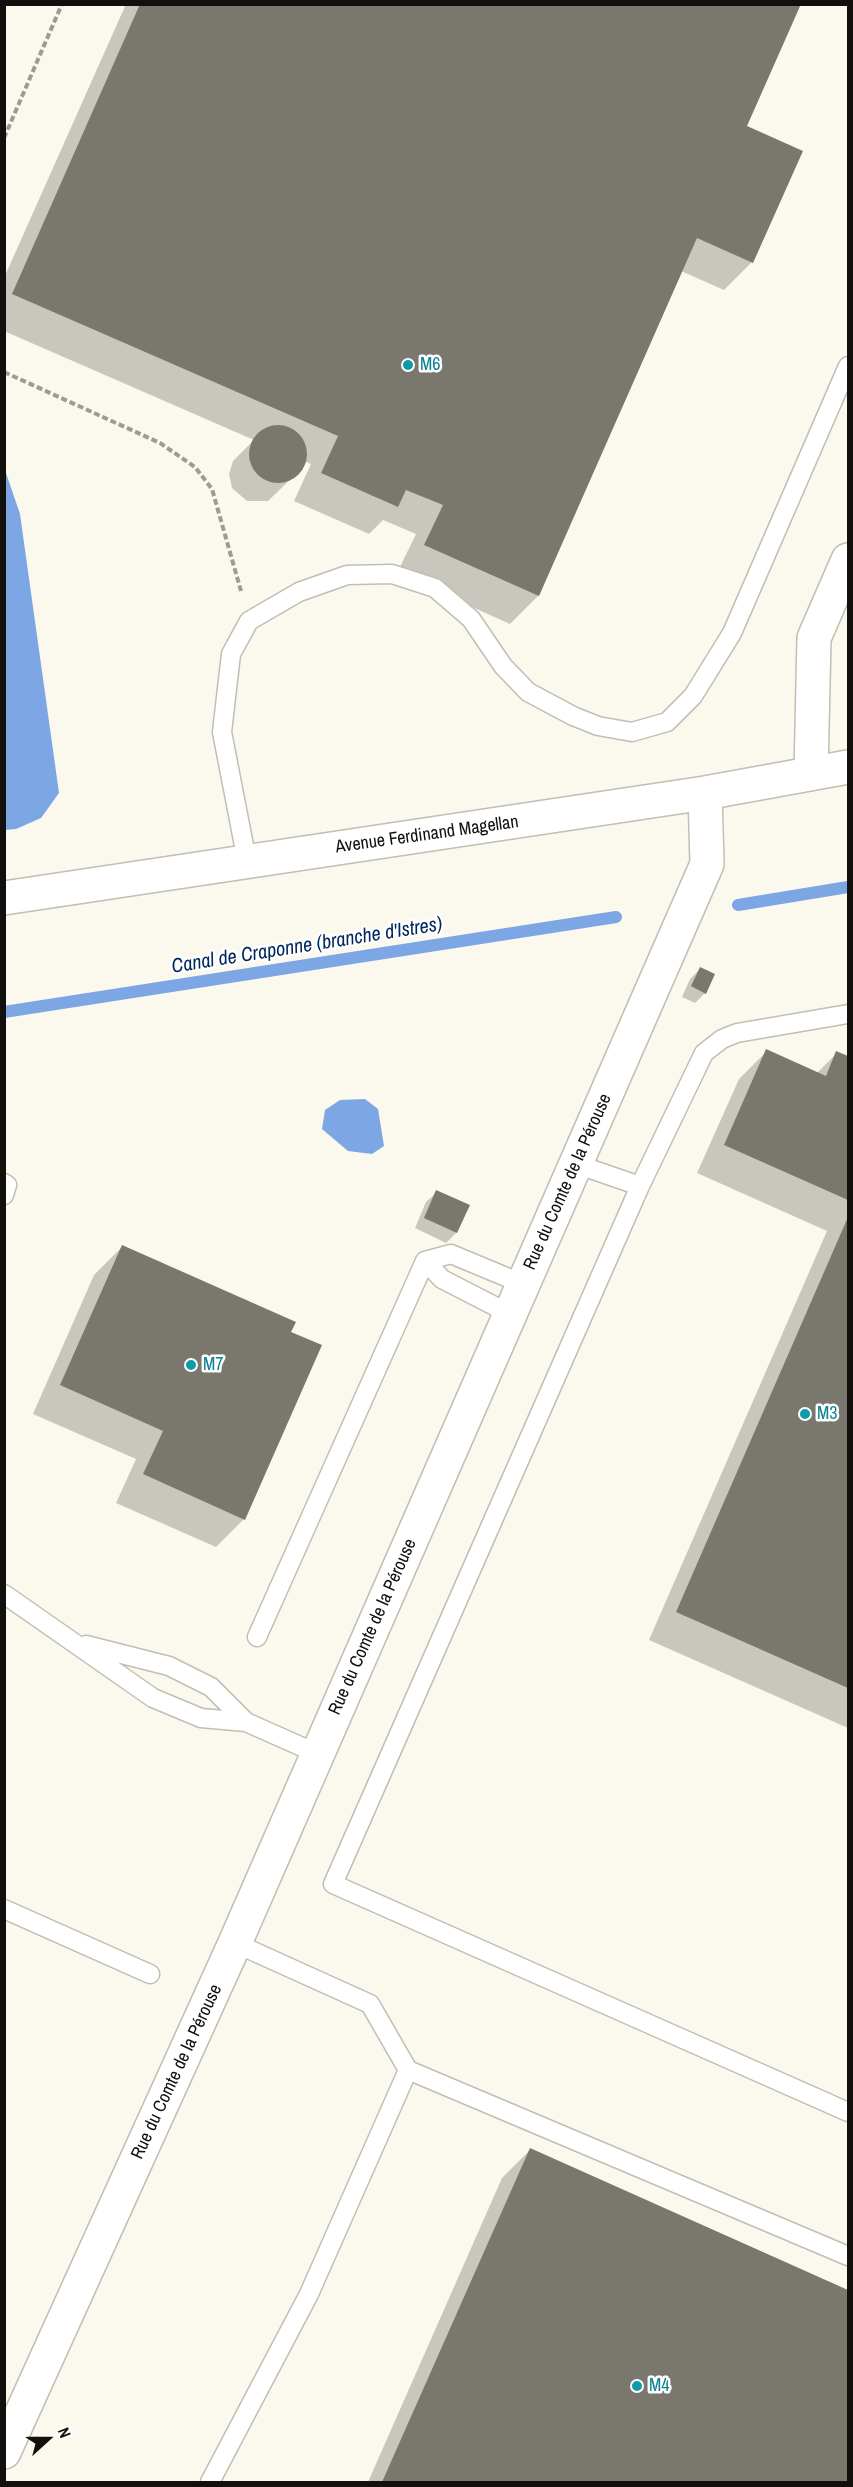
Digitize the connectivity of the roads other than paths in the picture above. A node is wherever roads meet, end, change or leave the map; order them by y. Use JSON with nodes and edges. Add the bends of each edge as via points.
{"nodes":[{"id":1,"x":849,"y":366,"type":"edge"},
{"id":2,"x":849,"y":560,"type":"edge"},
{"id":3,"x":849,"y":767,"type":"edge"},
{"id":4,"x":811,"y":773,"type":"junction"},
{"id":5,"x":705,"y":793,"type":"junction"},
{"id":6,"x":247,"y":861,"type":"junction"},
{"id":7,"x":4,"y":898,"type":"edge"},
{"id":8,"x":849,"y":1014,"type":"edge"},
{"id":9,"x":576,"y":1164,"type":"junction"},
{"id":10,"x":4,"y":1183,"type":"edge"},
{"id":11,"x":640,"y":1186,"type":"junction"},
{"id":12,"x":4,"y":1195,"type":"edge"},
{"id":13,"x":425,"y":1261,"type":"junction"},
{"id":14,"x":517,"y":1299,"type":"junction"},
{"id":15,"x":4,"y":1593,"type":"edge"},
{"id":16,"x":257,"y":1637,"type":"dead end"},
{"id":17,"x":76,"y":1642,"type":"junction"},
{"id":18,"x":246,"y":1722,"type":"junction"},
{"id":19,"x":318,"y":1754,"type":"junction"},
{"id":20,"x":4,"y":1910,"type":"edge"},
{"id":21,"x":235,"y":1943,"type":"junction"},
{"id":22,"x":150,"y":1974,"type":"dead end"},
{"id":23,"x":408,"y":2070,"type":"junction"},
{"id":24,"x":849,"y":2112,"type":"edge"},
{"id":25,"x":849,"y":2256,"type":"edge"},
{"id":26,"x":4,"y":2452,"type":"edge"},
{"id":27,"x":210,"y":2482,"type":"edge"}],
"edges":[{"from":1,"to":6,"type":"lane","via":[[732,633],[693,696],[667,722],[632,732],[598,726],[528,692],[502,666],[471,619],[435,588],[392,574],[347,575],[300,592],[249,621],[231,654],[222,732]]},
{"from":2,"to":4,"type":"street","via":[[814,638]]},
{"from":3,"to":4,"type":"street","name":"Avenue Ferdinand Magellan"},
{"from":4,"to":5,"type":"street","name":"Avenue Ferdinand Magellan"},
{"from":5,"to":6,"type":"street","name":"Avenue Ferdinand Magellan"},
{"from":5,"to":9,"type":"street","name":"Rue du Comte de la Pérouse","via":[[707,864]]},
{"from":6,"to":7,"type":"street","name":"Avenue Ferdinand Magellan"},
{"from":8,"to":11,"type":"lane","via":[[722,1038],[704,1053]]},
{"from":9,"to":11,"type":"lane"},
{"from":9,"to":14,"type":"street","name":"Rue du Comte de la Pérouse"},
{"from":10,"to":12,"type":"lane"},
{"from":11,"to":24,"type":"lane","via":[[333,1884]]},
{"from":13,"to":14,"type":"lane","via":[[442,1280]]},
{"from":13,"to":14,"type":"lane","via":[[451,1254]]},
{"from":13,"to":16,"type":"lane"},
{"from":14,"to":19,"type":"street","name":"Rue du Comte de la Pérouse"},
{"from":15,"to":17,"type":"lane"},
{"from":17,"to":18,"type":"lane","via":[[153,1698],[201,1718]]},
{"from":17,"to":18,"type":"lane","via":[[169,1666],[211,1687]]},
{"from":18,"to":19,"type":"lane"},
{"from":19,"to":21,"type":"street","name":"Rue du Comte de la Pérouse"},
{"from":20,"to":22,"type":"lane"},
{"from":21,"to":23,"type":"lane","via":[[370,2004]]},
{"from":21,"to":26,"type":"street","name":"Rue du Comte de la Pérouse"},
{"from":23,"to":25,"type":"lane"},
{"from":23,"to":27,"type":"lane","via":[[309,2294]]}]}
